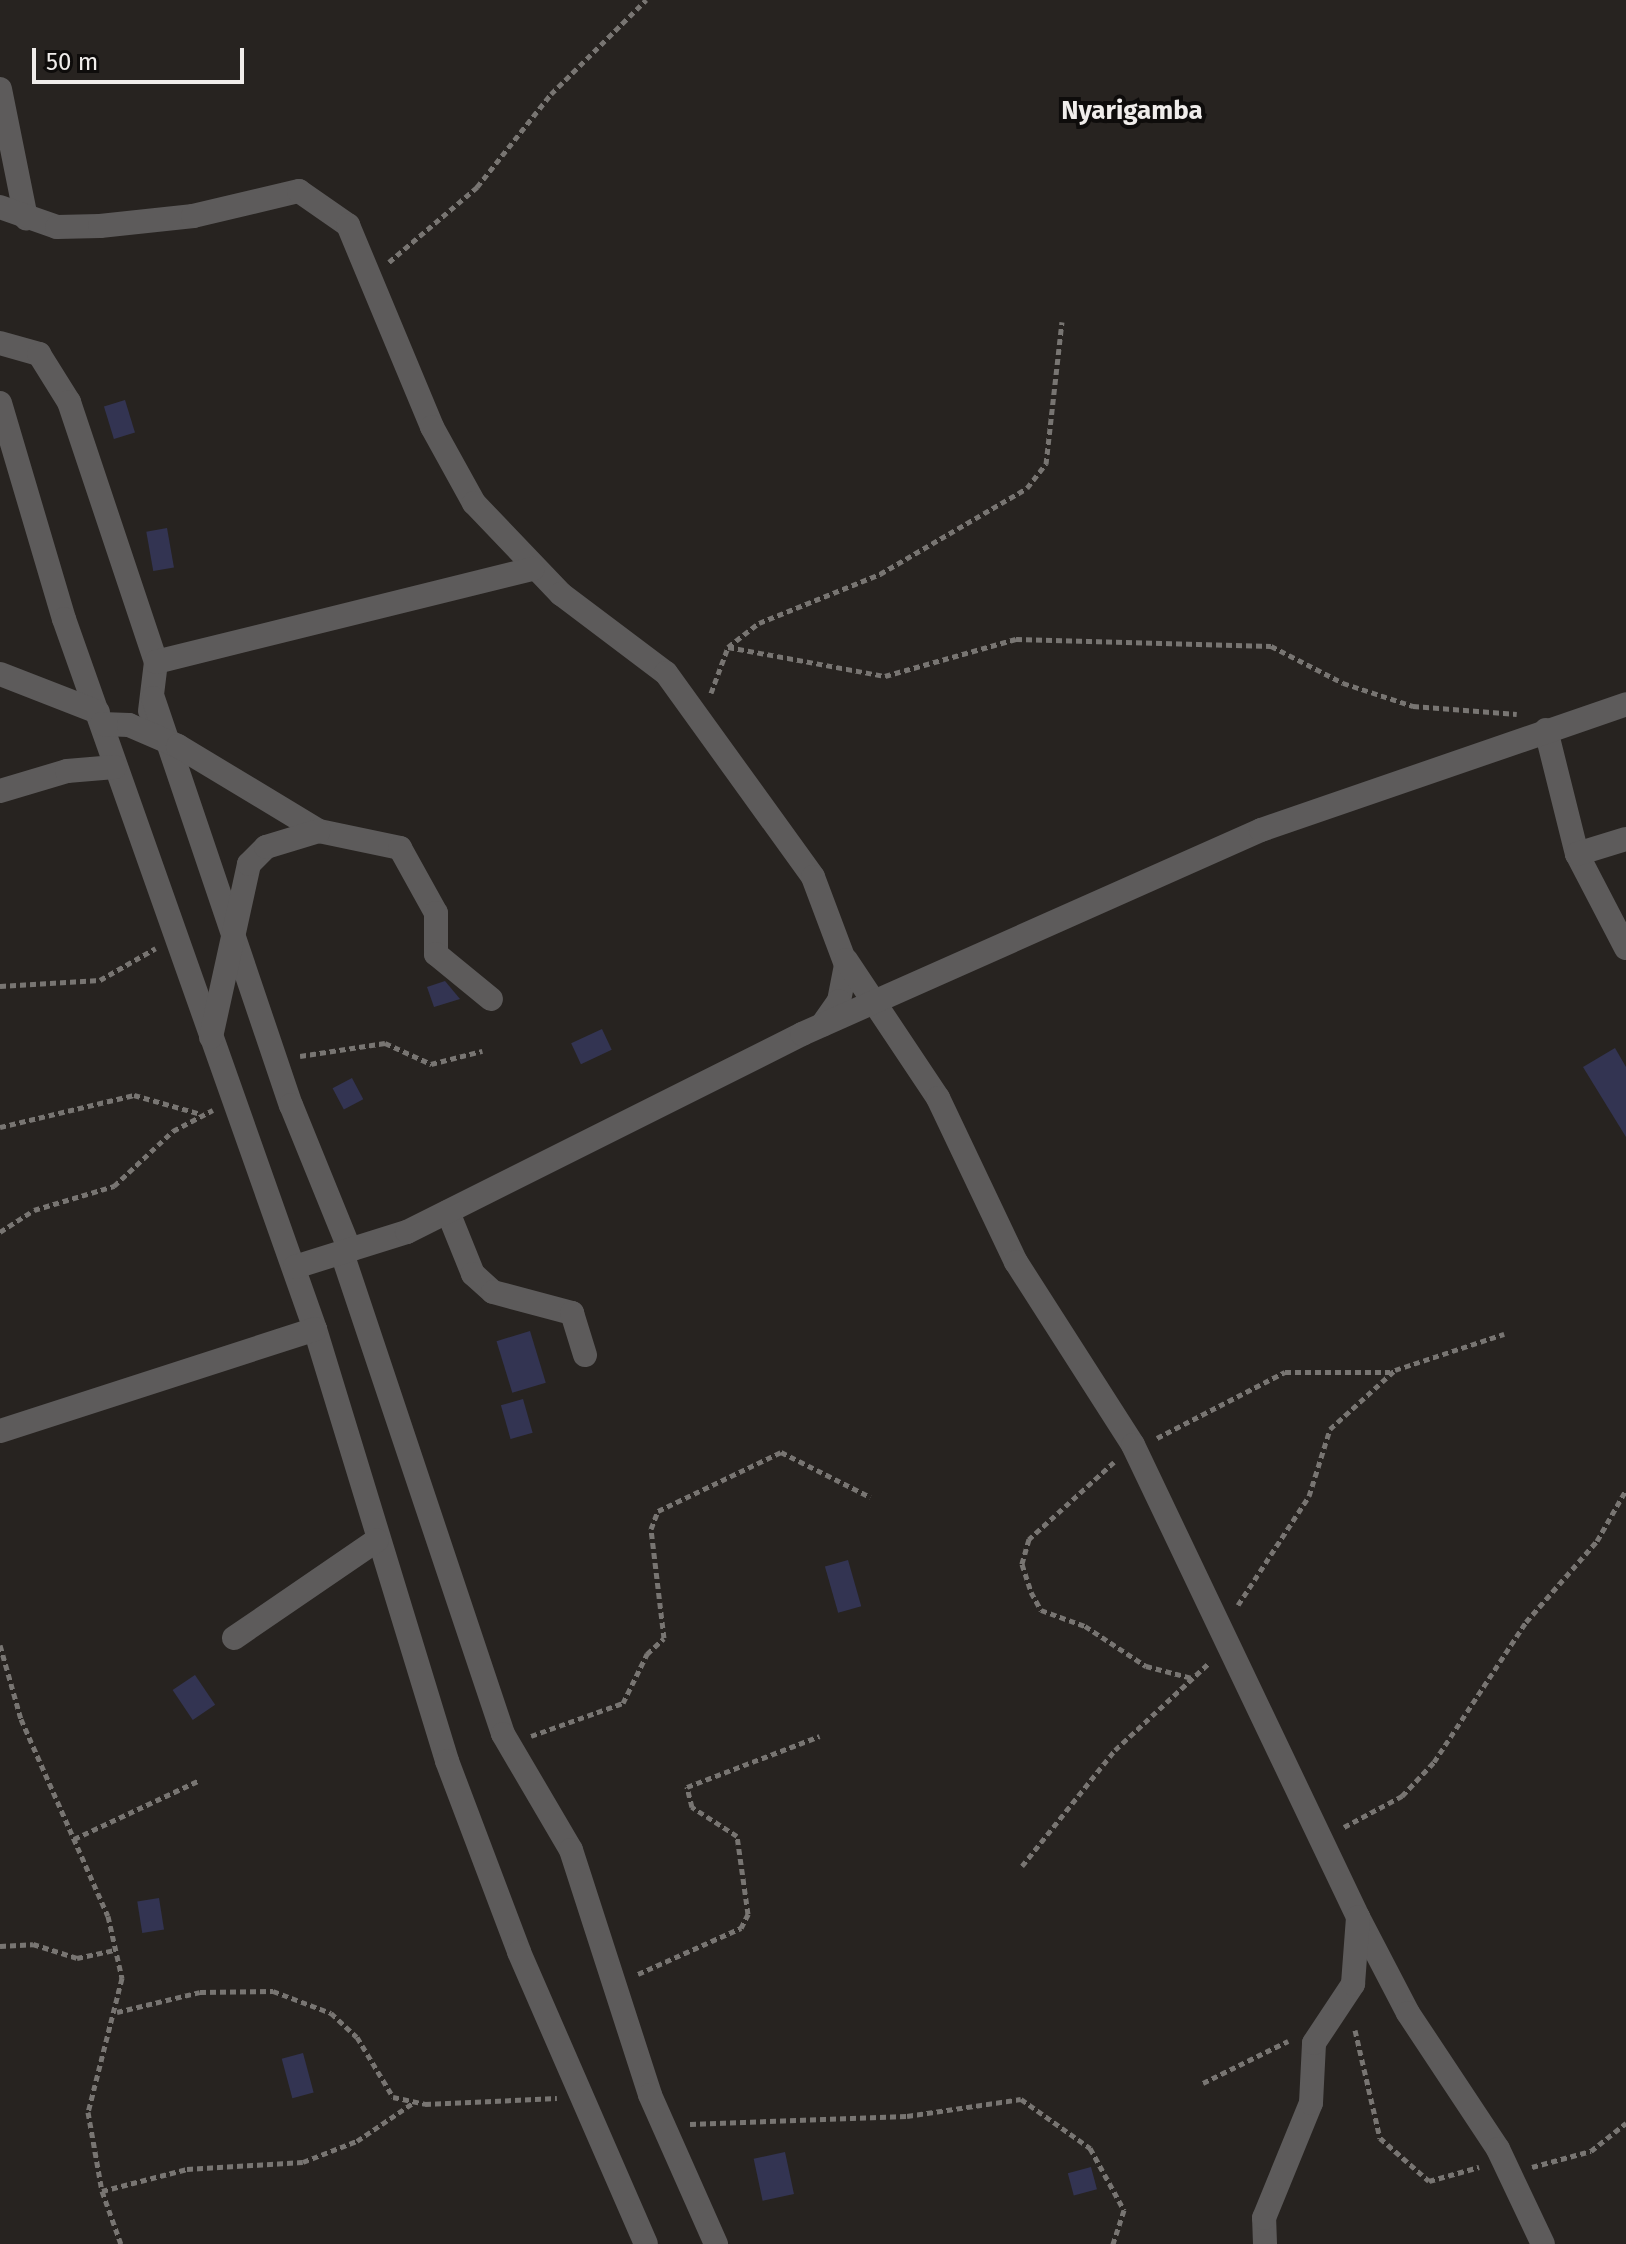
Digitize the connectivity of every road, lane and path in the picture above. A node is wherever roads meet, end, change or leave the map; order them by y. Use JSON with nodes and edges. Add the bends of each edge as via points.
{"nodes":[{"id":1,"x":646,"y":0,"type":"edge"},
{"id":2,"x":0,"y":89,"type":"edge"},
{"id":3,"x":0,"y":207,"type":"edge"},
{"id":4,"x":26,"y":218,"type":"junction"},
{"id":5,"x":378,"y":284,"type":"junction"},
{"id":6,"x":1062,"y":322,"type":"dead end"},
{"id":7,"x":0,"y":343,"type":"edge"},
{"id":8,"x":0,"y":403,"type":"edge"},
{"id":9,"x":533,"y":569,"type":"junction"},
{"id":10,"x":728,"y":647,"type":"junction"},
{"id":11,"x":156,"y":662,"type":"junction"},
{"id":12,"x":0,"y":674,"type":"edge"},
{"id":13,"x":153,"y":698,"type":"junction"},
{"id":14,"x":1626,"y":704,"type":"edge"},
{"id":15,"x":100,"y":718,"type":"junction"},
{"id":16,"x":708,"y":725,"type":"junction"},
{"id":17,"x":141,"y":731,"type":"junction"},
{"id":18,"x":1543,"y":731,"type":"junction"},
{"id":19,"x":166,"y":741,"type":"junction"},
{"id":20,"x":115,"y":767,"type":"junction"},
{"id":21,"x":0,"y":791,"type":"edge"},
{"id":22,"x":319,"y":831,"type":"junction"},
{"id":23,"x":1626,"y":839,"type":"edge"},
{"id":24,"x":1577,"y":854,"type":"junction"},
{"id":25,"x":232,"y":928,"type":"junction"},
{"id":26,"x":174,"y":933,"type":"junction"},
{"id":27,"x":1626,"y":948,"type":"edge"},
{"id":28,"x":846,"y":960,"type":"junction"},
{"id":29,"x":0,"y":986,"type":"edge"},
{"id":30,"x":491,"y":999,"type":"dead end"},
{"id":31,"x":879,"y":1001,"type":"junction"},
{"id":32,"x":822,"y":1025,"type":"junction"},
{"id":33,"x":211,"y":1037,"type":"junction"},
{"id":34,"x":482,"y":1051,"type":"dead end"},
{"id":35,"x":277,"y":1066,"type":"junction"},
{"id":36,"x":233,"y":1103,"type":"junction"},
{"id":37,"x":202,"y":1114,"type":"junction"},
{"id":38,"x":0,"y":1127,"type":"edge"},
{"id":39,"x":448,"y":1212,"type":"junction"},
{"id":40,"x":0,"y":1232,"type":"edge"},
{"id":41,"x":346,"y":1252,"type":"junction"},
{"id":42,"x":295,"y":1267,"type":"junction"},
{"id":43,"x":315,"y":1329,"type":"junction"},
{"id":44,"x":1504,"y":1334,"type":"dead end"},
{"id":45,"x":585,"y":1355,"type":"dead end"},
{"id":46,"x":1390,"y":1372,"type":"junction"},
{"id":47,"x":0,"y":1431,"type":"edge"},
{"id":48,"x":1134,"y":1447,"type":"junction"},
{"id":49,"x":1626,"y":1490,"type":"edge"},
{"id":50,"x":870,"y":1497,"type":"dead end"},
{"id":51,"x":377,"y":1540,"type":"junction"},
{"id":52,"x":1228,"y":1634,"type":"junction"},
{"id":53,"x":234,"y":1638,"type":"dead end"},
{"id":54,"x":0,"y":1645,"type":"edge"},
{"id":55,"x":1192,"y":1678,"type":"junction"},
{"id":56,"x":820,"y":1736,"type":"dead end"},
{"id":57,"x":507,"y":1744,"type":"junction"},
{"id":58,"x":198,"y":1781,"type":"dead end"},
{"id":59,"x":74,"y":1839,"type":"junction"},
{"id":60,"x":1322,"y":1839,"type":"junction"},
{"id":61,"x":1022,"y":1866,"type":"dead end"},
{"id":62,"x":1358,"y":1917,"type":"junction"},
{"id":63,"x":0,"y":1946,"type":"edge"},
{"id":64,"x":115,"y":1950,"type":"junction"},
{"id":65,"x":615,"y":1984,"type":"junction"},
{"id":66,"x":1353,"y":1984,"type":"junction"},
{"id":67,"x":117,"y":2012,"type":"junction"},
{"id":68,"x":1297,"y":2034,"type":"dead end"},
{"id":69,"x":1203,"y":2083,"type":"dead end"},
{"id":70,"x":585,"y":2091,"type":"junction"},
{"id":71,"x":414,"y":2102,"type":"junction"},
{"id":72,"x":1626,"y":2123,"type":"edge"},
{"id":73,"x":661,"y":2125,"type":"junction"},
{"id":74,"x":1504,"y":2163,"type":"junction"},
{"id":75,"x":102,"y":2191,"type":"junction"},
{"id":76,"x":121,"y":2244,"type":"edge"},
{"id":77,"x":646,"y":2244,"type":"edge"},
{"id":78,"x":716,"y":2244,"type":"edge"},
{"id":79,"x":1113,"y":2244,"type":"edge"},
{"id":80,"x":1265,"y":2244,"type":"edge"},
{"id":81,"x":1543,"y":2244,"type":"edge"}],
"edges":[{"from":1,"to":5,"type":"path","via":[[551,94],[477,187],[395,254]]},
{"from":2,"to":4,"type":"street"},
{"from":3,"to":4,"type":"street"},
{"from":4,"to":5,"type":"street","via":[[57,227],[147,223],[299,191],[348,225]]},
{"from":5,"to":9,"type":"street","via":[[432,427],[474,503]]},
{"from":6,"to":10,"type":"path","via":[[1046,464],[1027,488],[880,574],[759,623]]},
{"from":7,"to":11,"type":"street","via":[[39,354],[69,402]]},
{"from":8,"to":15,"type":"street"},
{"from":9,"to":11,"type":"street"},
{"from":9,"to":16,"type":"street","via":[[666,673]]},
{"from":10,"to":16,"type":"path"},
{"from":10,"to":18,"type":"path","via":[[885,676],[1016,639],[1271,646],[1360,690],[1413,706],[1519,715]]},
{"from":11,"to":13,"type":"street"},
{"from":12,"to":15,"type":"street"},
{"from":13,"to":17,"type":"street"},
{"from":13,"to":19,"type":"street"},
{"from":14,"to":18,"type":"street"},
{"from":15,"to":17,"type":"street"},
{"from":15,"to":20,"type":"street"},
{"from":16,"to":28,"type":"street","via":[[813,877]]},
{"from":17,"to":19,"type":"street"},
{"from":18,"to":24,"type":"street"},
{"from":18,"to":31,"type":"street","via":[[1261,830]]},
{"from":19,"to":22,"type":"street","via":[[238,776]]},
{"from":19,"to":25,"type":"street"},
{"from":20,"to":21,"type":"street","via":[[59,773]]},
{"from":20,"to":26,"type":"street"},
{"from":22,"to":25,"type":"street","via":[[266,847],[249,864]]},
{"from":22,"to":30,"type":"street","via":[[410,857],[436,913],[436,954]]},
{"from":23,"to":24,"type":"street"},
{"from":24,"to":27,"type":"street"},
{"from":25,"to":33,"type":"street"},
{"from":25,"to":35,"type":"street"},
{"from":26,"to":29,"type":"path","via":[[117,976]]},
{"from":26,"to":33,"type":"street"},
{"from":28,"to":31,"type":"street"},
{"from":28,"to":32,"type":"street","via":[[845,985]]},
{"from":31,"to":32,"type":"street"},
{"from":31,"to":48,"type":"street","via":[[938,1098],[1016,1262]]},
{"from":32,"to":39,"type":"street"},
{"from":33,"to":36,"type":"street"},
{"from":34,"to":35,"type":"path","via":[[431,1064],[385,1043],[360,1043]]},
{"from":35,"to":41,"type":"street"},
{"from":36,"to":37,"type":"path"},
{"from":36,"to":42,"type":"street"},
{"from":37,"to":38,"type":"path","via":[[134,1095]]},
{"from":37,"to":40,"type":"path","via":[[173,1131],[125,1180],[34,1210]]},
{"from":39,"to":41,"type":"street"},
{"from":39,"to":45,"type":"street","via":[[473,1274],[493,1292],[572,1313]]},
{"from":41,"to":42,"type":"street"},
{"from":41,"to":57,"type":"street"},
{"from":42,"to":43,"type":"street"},
{"from":43,"to":47,"type":"street"},
{"from":43,"to":51,"type":"street"},
{"from":44,"to":46,"type":"path"},
{"from":46,"to":48,"type":"path","via":[[1285,1372],[1189,1427]]},
{"from":46,"to":52,"type":"path","via":[[1330,1429],[1309,1496]]},
{"from":48,"to":52,"type":"street"},
{"from":48,"to":55,"type":"path","via":[[1078,1488],[1059,1517],[1029,1539],[1022,1564],[1041,1610],[1085,1626],[1146,1666]]},
{"from":49,"to":60,"type":"path","via":[[1597,1541],[1526,1622],[1434,1762],[1402,1796]]},
{"from":50,"to":57,"type":"path","via":[[781,1452],[658,1511],[651,1529],[667,1632],[647,1654],[629,1697],[618,1707]]},
{"from":51,"to":53,"type":"street"},
{"from":51,"to":70,"type":"street","via":[[485,1869]]},
{"from":52,"to":55,"type":"path"},
{"from":52,"to":60,"type":"street"},
{"from":54,"to":59,"type":"path","via":[[21,1719]]},
{"from":55,"to":61,"type":"path","via":[[1115,1750]]},
{"from":56,"to":65,"type":"path","via":[[687,1787],[692,1807],[737,1836],[746,1922]]},
{"from":57,"to":65,"type":"street","via":[[571,1850]]},
{"from":58,"to":59,"type":"path"},
{"from":59,"to":64,"type":"path"},
{"from":60,"to":62,"type":"street"},
{"from":62,"to":66,"type":"street"},
{"from":62,"to":74,"type":"street","via":[[1408,2013]]},
{"from":63,"to":64,"type":"path","via":[[33,1944],[77,1958]]},
{"from":64,"to":67,"type":"path","via":[[122,1978]]},
{"from":65,"to":73,"type":"street"},
{"from":66,"to":74,"type":"path","via":[[1369,2115],[1380,2138],[1418,2174],[1439,2182]]},
{"from":66,"to":80,"type":"street","via":[[1314,2043],[1311,2103],[1264,2218]]},
{"from":67,"to":71,"type":"path","via":[[237,1990],[307,2000],[357,2037],[386,2091]]},
{"from":67,"to":75,"type":"path","via":[[88,2112]]},
{"from":68,"to":69,"type":"path"},
{"from":70,"to":71,"type":"path"},
{"from":70,"to":77,"type":"street"},
{"from":71,"to":75,"type":"path","via":[[357,2141],[303,2162],[187,2169]]},
{"from":72,"to":74,"type":"path","via":[[1591,2151]]},
{"from":73,"to":78,"type":"street"},
{"from":73,"to":79,"type":"path","via":[[907,2116],[1021,2099],[1090,2148],[1124,2210]]},
{"from":74,"to":81,"type":"street"},
{"from":75,"to":76,"type":"path"}]}
